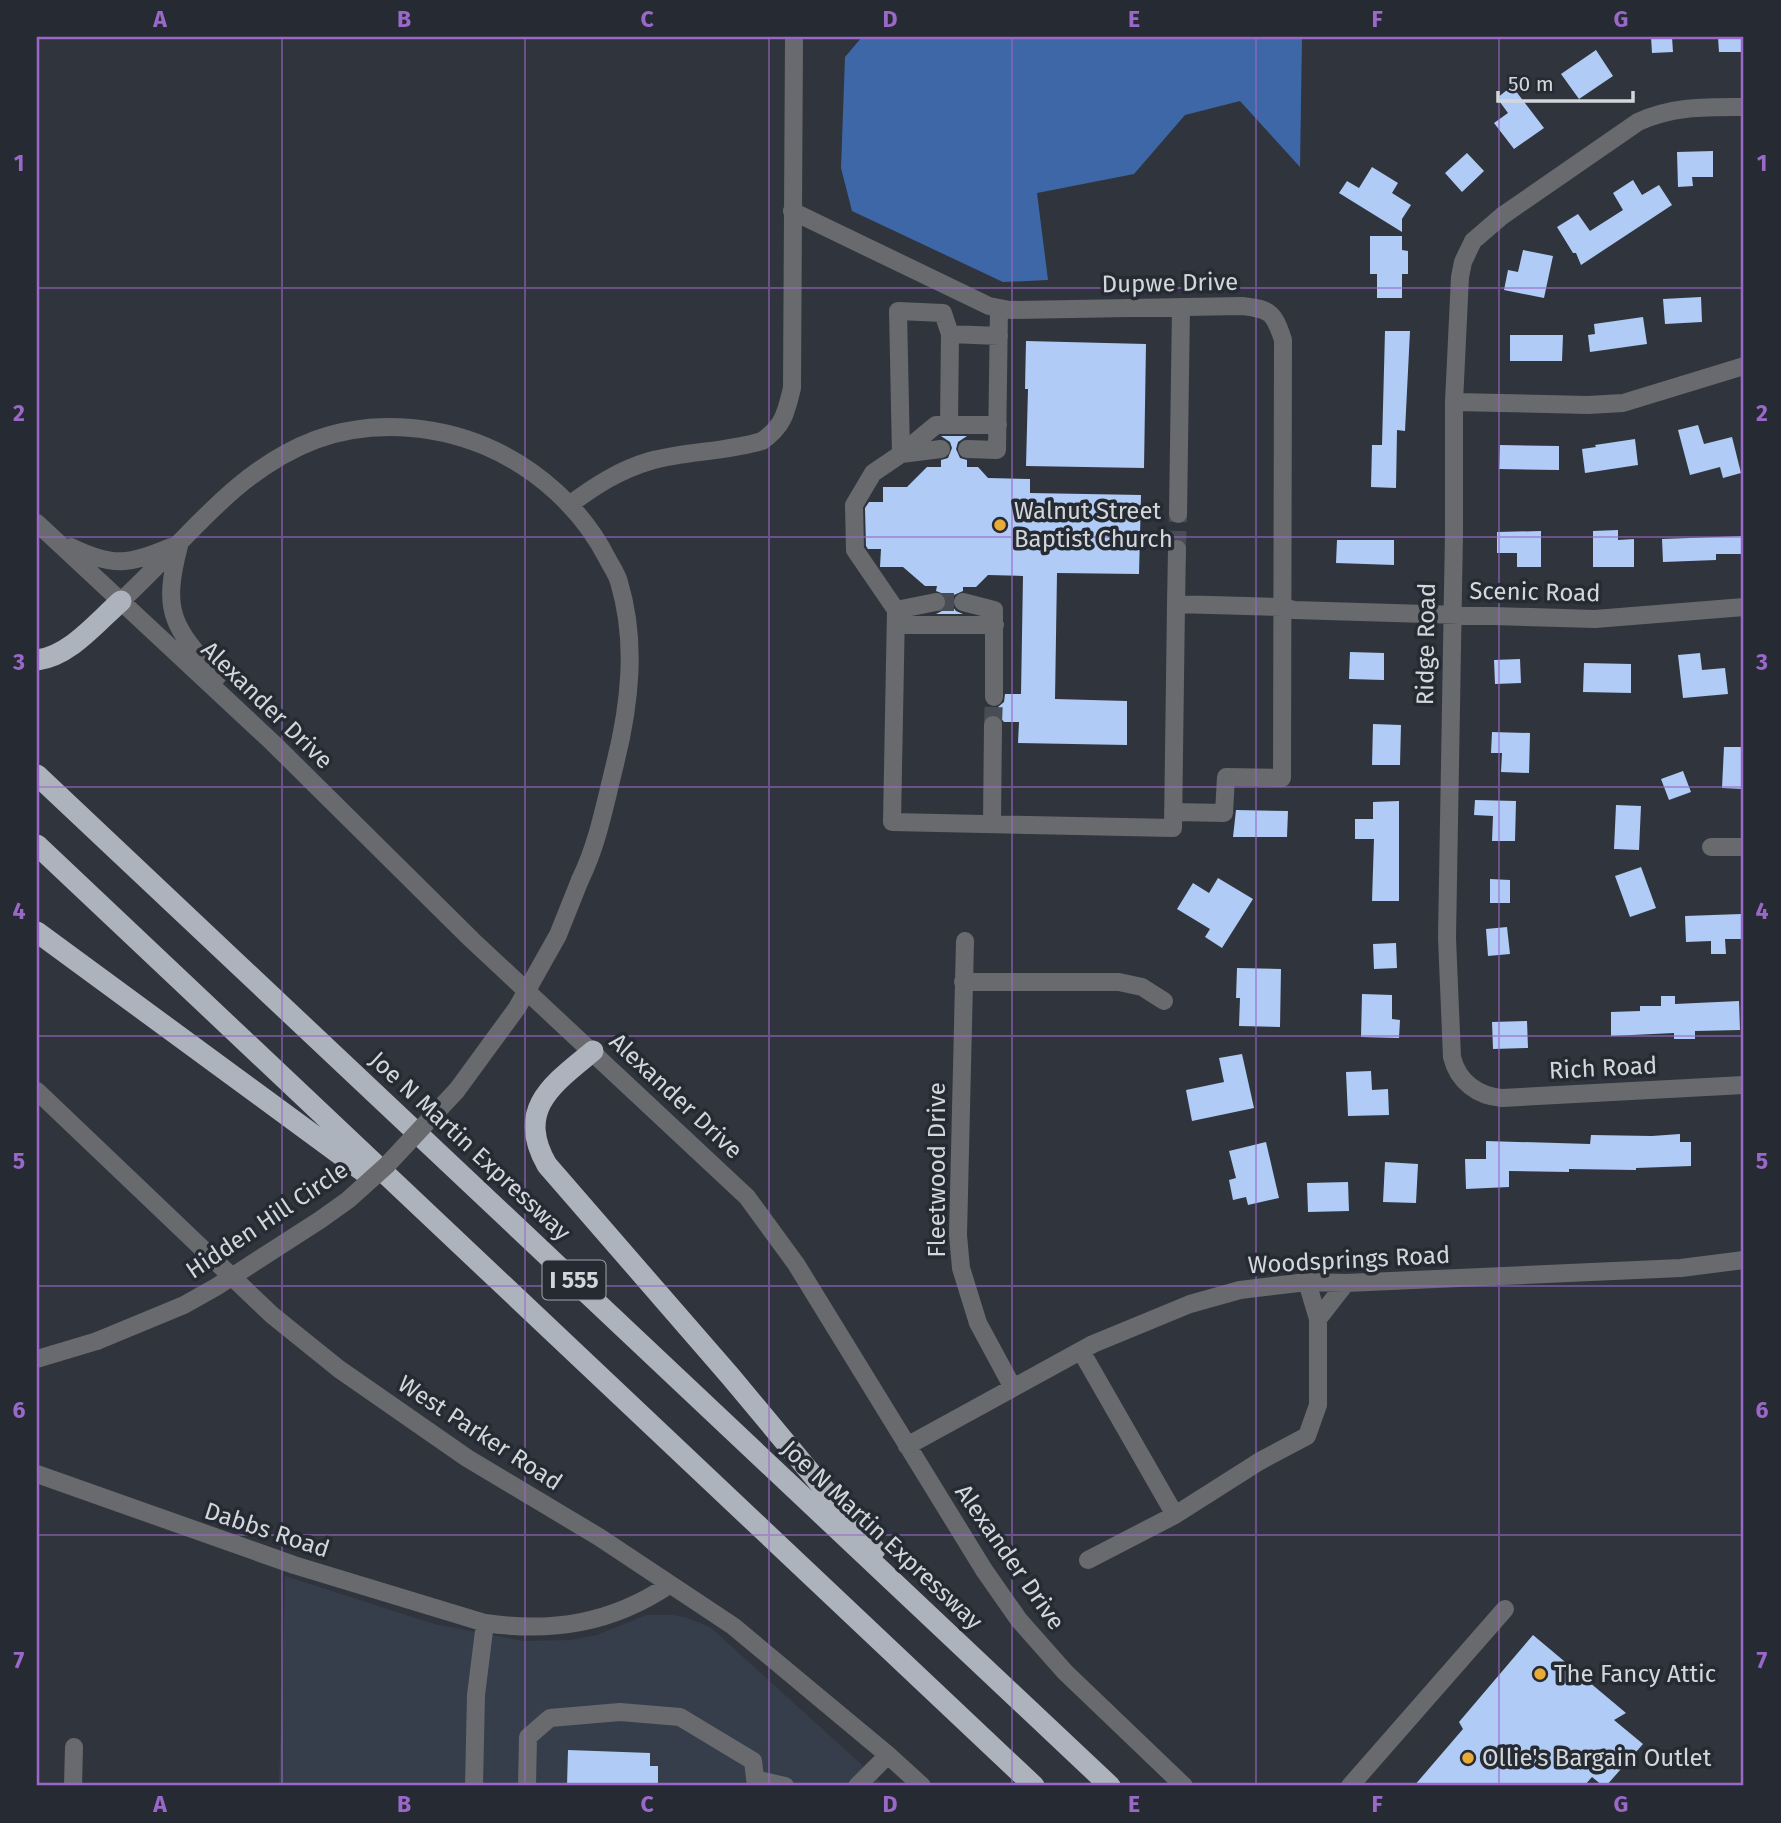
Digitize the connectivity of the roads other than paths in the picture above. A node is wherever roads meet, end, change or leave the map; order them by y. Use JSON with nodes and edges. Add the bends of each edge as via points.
{"nodes":[{"id":1,"x":794,"y":37,"type":"edge"},
{"id":2,"x":1744,"y":107,"type":"edge"},
{"id":3,"x":792,"y":211,"type":"junction"},
{"id":4,"x":1181,"y":307,"type":"junction"},
{"id":5,"x":999,"y":308,"type":"junction"},
{"id":6,"x":950,"y":334,"type":"junction"},
{"id":7,"x":999,"y":336,"type":"junction"},
{"id":8,"x":1744,"y":366,"type":"edge"},
{"id":9,"x":1454,"y":402,"type":"junction"},
{"id":10,"x":949,"y":424,"type":"junction"},
{"id":11,"x":998,"y":425,"type":"junction"},
{"id":12,"x":941,"y":449,"type":"dead end"},
{"id":13,"x":967,"y":449,"type":"dead end"},
{"id":14,"x":901,"y":454,"type":"junction"},
{"id":15,"x":569,"y":505,"type":"junction"},
{"id":16,"x":1178,"y":514,"type":"tunnel mouth"},
{"id":17,"x":37,"y":523,"type":"edge"},
{"id":18,"x":54,"y":538,"type":"junction"},
{"id":19,"x":180,"y":542,"type":"junction"},
{"id":20,"x":1177,"y":549,"type":"tunnel mouth"},
{"id":21,"x":121,"y":601,"type":"junction"},
{"id":22,"x":936,"y":602,"type":"tunnel mouth"},
{"id":23,"x":963,"y":602,"type":"tunnel mouth"},
{"id":24,"x":1176,"y":604,"type":"junction"},
{"id":25,"x":1283,"y":607,"type":"junction"},
{"id":26,"x":1744,"y":607,"type":"edge"},
{"id":27,"x":1452,"y":614,"type":"junction"},
{"id":28,"x":896,"y":617,"type":"junction"},
{"id":29,"x":995,"y":625,"type":"junction"},
{"id":30,"x":37,"y":660,"type":"edge"},
{"id":31,"x":994,"y":697,"type":"tunnel mouth"},
{"id":32,"x":993,"y":725,"type":"tunnel mouth"},
{"id":33,"x":274,"y":743,"type":"junction"},
{"id":34,"x":37,"y":775,"type":"edge"},
{"id":35,"x":1173,"y":812,"type":"junction"},
{"id":36,"x":992,"y":824,"type":"junction"},
{"id":37,"x":37,"y":845,"type":"edge"},
{"id":38,"x":1710,"y":847,"type":"dead end"},
{"id":39,"x":1744,"y":847,"type":"edge"},
{"id":40,"x":37,"y":932,"type":"edge"},
{"id":41,"x":965,"y":941,"type":"dead end"},
{"id":42,"x":963,"y":982,"type":"junction"},
{"id":43,"x":1164,"y":1001,"type":"dead end"},
{"id":44,"x":593,"y":1051,"type":"junction"},
{"id":45,"x":1469,"y":1085,"type":"joint"},
{"id":46,"x":1744,"y":1085,"type":"edge"},
{"id":47,"x":37,"y":1091,"type":"edge"},
{"id":48,"x":439,"y":1226,"type":"junction"},
{"id":49,"x":1744,"y":1260,"type":"edge"},
{"id":50,"x":1307,"y":1282,"type":"junction"},
{"id":51,"x":1346,"y":1283,"type":"junction"},
{"id":52,"x":1318,"y":1319,"type":"junction"},
{"id":53,"x":1081,"y":1351,"type":"junction"},
{"id":54,"x":37,"y":1359,"type":"edge"},
{"id":55,"x":1013,"y":1388,"type":"junction"},
{"id":56,"x":907,"y":1446,"type":"junction"},
{"id":57,"x":37,"y":1474,"type":"edge"},
{"id":58,"x":1175,"y":1515,"type":"junction"},
{"id":59,"x":1088,"y":1560,"type":"dead end"},
{"id":60,"x":669,"y":1585,"type":"junction"},
{"id":61,"x":1505,"y":1609,"type":"dead end"},
{"id":62,"x":485,"y":1623,"type":"junction"},
{"id":63,"x":945,"y":1631,"type":"junction"},
{"id":64,"x":74,"y":1746,"type":"dead end"},
{"id":65,"x":888,"y":1755,"type":"junction"},
{"id":66,"x":755,"y":1782,"type":"edge"},
{"id":67,"x":73,"y":1786,"type":"edge"},
{"id":68,"x":474,"y":1786,"type":"edge"},
{"id":69,"x":527,"y":1786,"type":"edge"},
{"id":70,"x":785,"y":1786,"type":"edge"},
{"id":71,"x":857,"y":1786,"type":"edge"},
{"id":72,"x":922,"y":1786,"type":"edge"},
{"id":73,"x":1034,"y":1786,"type":"edge"},
{"id":74,"x":1110,"y":1786,"type":"edge"},
{"id":75,"x":1184,"y":1786,"type":"edge"},
{"id":76,"x":1350,"y":1786,"type":"edge"}],
"edges":[{"from":1,"to":3,"type":"street"},
{"from":2,"to":9,"type":"street","name":"Ridge Road","via":[[1688,107],[1638,122],[1473,241],[1460,276]]},
{"from":3,"to":5,"type":"street","name":"Dupwe Drive","via":[[980,303]]},
{"from":3,"to":15,"type":"street","via":[[792,388],[788,409],[774,433],[751,444],[634,466],[612,475]]},
{"from":4,"to":5,"type":"street","name":"Dupwe Drive"},
{"from":4,"to":16,"type":"street"},
{"from":4,"to":25,"type":"street","name":"Dupwe Drive","via":[[1242,306],[1267,310],[1276,318],[1283,340]]},
{"from":5,"to":7,"type":"street"},
{"from":6,"to":7,"type":"street"},
{"from":6,"to":10,"type":"street"},
{"from":6,"to":14,"type":"street","via":[[943,313],[898,311]]},
{"from":7,"to":11,"type":"street"},
{"from":8,"to":9,"type":"street","via":[[1623,403]]},
{"from":9,"to":27,"type":"street","name":"Ridge Road"},
{"from":10,"to":11,"type":"street"},
{"from":10,"to":14,"type":"street","via":[[936,425]]},
{"from":11,"to":13,"type":"street","via":[[998,450]]},
{"from":12,"to":14,"type":"street"},
{"from":14,"to":28,"type":"street","via":[[873,473],[854,505],[855,550]]},
{"from":15,"to":19,"type":"street","name":"Hidden Hill Circle","via":[[539,477],[481,444],[439,432],[374,427],[316,440],[266,465],[210,509]]},
{"from":15,"to":54,"type":"street","name":"Hidden Hill Circle","bridge":true,"via":[[600,545],[619,581],[629,636],[629,700],[604,813],[580,880],[558,935],[517,1008],[457,1090],[387,1165],[330,1213],[184,1305],[97,1341]]},
{"from":17,"to":18,"type":"street","name":"Alexander Drive"},
{"from":18,"to":19,"type":"street","via":[[86,554],[117,562],[149,557]]},
{"from":18,"to":21,"type":"street","name":"Alexander Drive"},
{"from":19,"to":21,"type":"street","name":"Hidden Hill Circle"},
{"from":19,"to":33,"type":"street","via":[[171,598],[180,633]]},
{"from":20,"to":24,"type":"street"},
{"from":21,"to":30,"type":"highway","via":[[61,653]]},
{"from":21,"to":33,"type":"street","name":"Alexander Drive"},
{"from":22,"to":28,"type":"street"},
{"from":23,"to":29,"type":"street","via":[[994,610]]},
{"from":24,"to":25,"type":"street","name":"Scenic Road"},
{"from":24,"to":35,"type":"street"},
{"from":25,"to":27,"type":"street","name":"Scenic Road"},
{"from":25,"to":35,"type":"street","via":[[1282,778],[1226,777],[1224,813]]},
{"from":26,"to":27,"type":"street","name":"Scenic Road","via":[[1595,619]]},
{"from":27,"to":45,"type":"street","name":"Ridge Road","via":[[1447,938],[1452,1057]]},
{"from":28,"to":29,"type":"street"},
{"from":28,"to":36,"type":"street","via":[[892,822]]},
{"from":29,"to":31,"type":"street"},
{"from":32,"to":36,"type":"street"},
{"from":33,"to":44,"type":"street","name":"Alexander Drive","via":[[472,940]]},
{"from":34,"to":63,"type":"highway","name":"Joe N Martin Expressway","number":"I 555"},
{"from":35,"to":36,"type":"street","via":[[1173,828]]},
{"from":37,"to":48,"type":"highway","number":"I 555"},
{"from":38,"to":39,"type":"street"},
{"from":40,"to":48,"type":"highway"},
{"from":41,"to":42,"type":"street","name":"Fleetwood Drive"},
{"from":42,"to":43,"type":"street","via":[[1119,982],[1153,992]]},
{"from":42,"to":55,"type":"street","name":"Fleetwood Drive","via":[[957,1235],[961,1268],[978,1323]]},
{"from":44,"to":56,"type":"street","name":"Alexander Drive","via":[[747,1197],[796,1264]]},
{"from":44,"to":63,"type":"highway","via":[[554,1083],[541,1102],[534,1136],[547,1165]]},
{"from":45,"to":46,"type":"street","name":"Rich Road","via":[[1480,1094],[1502,1098]]},
{"from":47,"to":60,"type":"street","name":"West Parker Road","via":[[271,1315],[338,1369],[467,1458],[599,1536]]},
{"from":48,"to":73,"type":"highway","number":"I 555"},
{"from":49,"to":51,"type":"street","name":"Woodsprings Road","via":[[1681,1268]]},
{"from":50,"to":51,"type":"street","name":"Woodsprings Road"},
{"from":50,"to":52,"type":"street"},
{"from":50,"to":53,"type":"street","name":"Woodsprings Road","via":[[1240,1290],[1190,1304]]},
{"from":51,"to":52,"type":"street"},
{"from":52,"to":58,"type":"street","via":[[1318,1405],[1307,1436]]},
{"from":53,"to":55,"type":"street","name":"Woodsprings Road"},
{"from":53,"to":58,"type":"street"},
{"from":55,"to":56,"type":"street","name":"Woodsprings Road"},
{"from":56,"to":75,"type":"street","name":"Alexander Drive","via":[[1019,1620],[1065,1672]]},
{"from":57,"to":62,"type":"street","name":"Dabbs Road","via":[[294,1565]]},
{"from":58,"to":59,"type":"street"},
{"from":60,"to":62,"type":"street","name":"Dabbs Road","via":[[630,1607],[571,1625]]},
{"from":60,"to":65,"type":"street","name":"West Parker Road","via":[[733,1626]]},
{"from":61,"to":76,"type":"street"},
{"from":62,"to":68,"type":"street","via":[[476,1695]]},
{"from":63,"to":74,"type":"highway","name":"Joe N Martin Expressway","number":"I 555"},
{"from":64,"to":67,"type":"street"},
{"from":65,"to":71,"type":"street"},
{"from":65,"to":72,"type":"street","name":"West Parker Road"},
{"from":66,"to":69,"type":"street","via":[[753,1761],[680,1717],[620,1712],[550,1718],[528,1737]]},
{"from":66,"to":70,"type":"street"}]}
